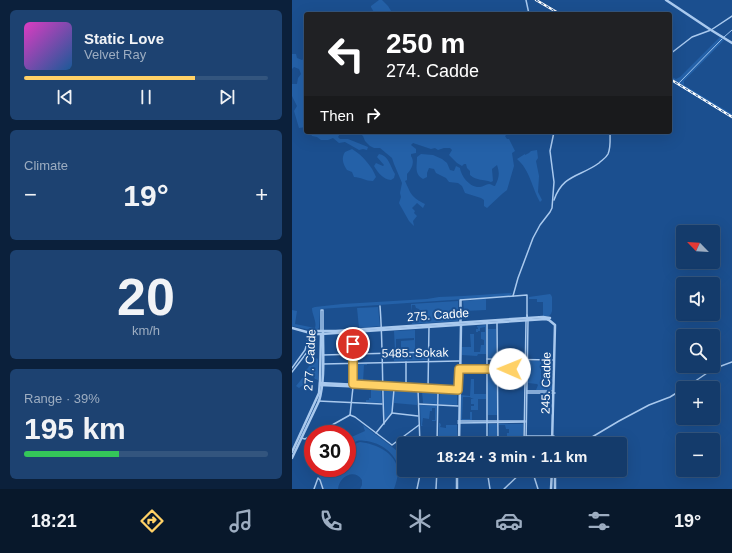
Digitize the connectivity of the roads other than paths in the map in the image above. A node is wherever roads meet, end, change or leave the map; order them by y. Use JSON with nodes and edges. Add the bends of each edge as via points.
{"nodes":[{"id":1,"x":526,"y":0,"type":"edge"},
{"id":2,"x":666,"y":0,"type":"edge"},
{"id":3,"x":529,"y":12,"type":"edge"},
{"id":4,"x":732,"y":16,"type":"edge"},
{"id":5,"x":711,"y":30,"type":"junction"},
{"id":6,"x":732,"y":43,"type":"edge"},
{"id":7,"x":672,"y":52,"type":"edge"},
{"id":8,"x":554,"y":134,"type":"edge"},
{"id":9,"x":610,"y":134,"type":"edge"},
{"id":10,"x":553,"y":203,"type":"junction"},
{"id":11,"x":513,"y":296,"type":"junction"},
{"id":12,"x":380,"y":306,"type":"dead end"},
{"id":13,"x":322,"y":310,"type":"dead end"},
{"id":14,"x":527,"y":318,"type":"junction"},
{"id":15,"x":487,"y":322,"type":"junction"},
{"id":16,"x":497,"y":322,"type":"junction"},
{"id":17,"x":554,"y":323,"type":"joint"},
{"id":18,"x":461,"y":324,"type":"junction"},
{"id":19,"x":428,"y":326,"type":"junction"},
{"id":20,"x":292,"y":328,"type":"edge"},
{"id":21,"x":381,"y":329,"type":"junction"},
{"id":22,"x":306,"y":331,"type":"junction"},
{"id":23,"x":353,"y":332,"type":"junction"},
{"id":24,"x":311,"y":333,"type":"junction"},
{"id":25,"x":322,"y":333,"type":"junction"},
{"id":26,"x":429,"y":352,"type":"junction"},
{"id":27,"x":305,"y":353,"type":"junction"},
{"id":28,"x":382,"y":353,"type":"junction"},
{"id":29,"x":323,"y":354,"type":"junction"},
{"id":30,"x":353,"y":354,"type":"junction"},
{"id":31,"x":487,"y":359,"type":"junction"},
{"id":32,"x":498,"y":360,"type":"junction"},
{"id":33,"x":527,"y":360,"type":"junction"},
{"id":34,"x":555,"y":360,"type":"junction"},
{"id":35,"x":429,"y":361,"type":"junction"},
{"id":36,"x":459,"y":361,"type":"junction"},
{"id":37,"x":382,"y":362,"type":"junction"},
{"id":38,"x":406,"y":362,"type":"junction"},
{"id":39,"x":732,"y":362,"type":"edge"},
{"id":40,"x":353,"y":363,"type":"junction"},
{"id":41,"x":322,"y":364,"type":"junction"},
{"id":42,"x":292,"y":368,"type":"edge"},
{"id":43,"x":460,"y":369,"type":"junction"},
{"id":44,"x":487,"y":369,"type":"junction"},
{"id":45,"x":498,"y":369,"type":"junction"},
{"id":46,"x":526,"y":370,"type":"junction"},
{"id":47,"x":292,"y":372,"type":"edge"},
{"id":48,"x":696,"y":381,"type":"edge"},
{"id":49,"x":321,"y":384,"type":"junction"},
{"id":50,"x":353,"y":386,"type":"junction"},
{"id":51,"x":382,"y":387,"type":"junction"},
{"id":52,"x":406,"y":387,"type":"junction"},
{"id":53,"x":394,"y":388,"type":"junction"},
{"id":54,"x":428,"y":388,"type":"junction"},
{"id":55,"x":418,"y":389,"type":"junction"},
{"id":56,"x":438,"y":390,"type":"junction"},
{"id":57,"x":459,"y":391,"type":"junction"},
{"id":58,"x":526,"y":392,"type":"junction"},
{"id":59,"x":554,"y":392,"type":"junction"},
{"id":60,"x":676,"y":394,"type":"edge"},
{"id":61,"x":318,"y":401,"type":"junction"},
{"id":62,"x":351,"y":403,"type":"junction"},
{"id":63,"x":383,"y":404,"type":"junction"},
{"id":64,"x":419,"y":404,"type":"junction"},
{"id":65,"x":438,"y":405,"type":"junction"},
{"id":66,"x":458,"y":406,"type":"junction"},
{"id":67,"x":392,"y":413,"type":"junction"},
{"id":68,"x":350,"y":415,"type":"junction"},
{"id":69,"x":419,"y":416,"type":"junction"},
{"id":70,"x":459,"y":422,"type":"junction"},
{"id":71,"x":487,"y":422,"type":"junction"},
{"id":72,"x":498,"y":422,"type":"junction"},
{"id":73,"x":526,"y":422,"type":"junction"},
{"id":74,"x":384,"y":424,"type":"junction"},
{"id":75,"x":420,"y":424,"type":"junction"},
{"id":76,"x":332,"y":425,"type":"edge"},
{"id":77,"x":376,"y":433,"type":"junction"},
{"id":78,"x":526,"y":436,"type":"joint"},
{"id":79,"x":553,"y":436,"type":"joint"},
{"id":80,"x":420,"y":437,"type":"edge"},
{"id":81,"x":437,"y":437,"type":"edge"},
{"id":82,"x":458,"y":437,"type":"edge"},
{"id":83,"x":487,"y":437,"type":"edge"},
{"id":84,"x":498,"y":437,"type":"edge"},
{"id":85,"x":525,"y":437,"type":"edge"},
{"id":86,"x":592,"y":437,"type":"edge"},
{"id":87,"x":300,"y":438,"type":"junction"},
{"id":88,"x":304,"y":439,"type":"edge"},
{"id":89,"x":292,"y":452,"type":"edge"},
{"id":90,"x":292,"y":458,"type":"edge"},
{"id":91,"x":420,"y":477,"type":"edge"},
{"id":92,"x":437,"y":477,"type":"edge"},
{"id":93,"x":458,"y":477,"type":"edge"},
{"id":94,"x":488,"y":477,"type":"edge"},
{"id":95,"x":518,"y":477,"type":"edge"},
{"id":96,"x":534,"y":477,"type":"edge"},
{"id":97,"x":552,"y":477,"type":"edge"},
{"id":98,"x":553,"y":477,"type":"edge"},
{"id":99,"x":508,"y":488,"type":"edge"},
{"id":100,"x":314,"y":489,"type":"edge"},
{"id":101,"x":323,"y":489,"type":"edge"},
{"id":102,"x":417,"y":489,"type":"edge"},
{"id":103,"x":436,"y":489,"type":"edge"},
{"id":104,"x":458,"y":489,"type":"edge"},
{"id":105,"x":490,"y":489,"type":"edge"},
{"id":106,"x":504,"y":489,"type":"edge"},
{"id":107,"x":538,"y":489,"type":"edge"},
{"id":108,"x":551,"y":489,"type":"edge"},
{"id":109,"x":554,"y":489,"type":"edge"}],
"edges":[{"from":1,"to":3,"type":"street"},
{"from":2,"to":5,"type":"street"},
{"from":4,"to":5,"type":"street"},
{"from":5,"to":6,"type":"street"},
{"from":5,"to":7,"type":"street","via":[[692,37]]},
{"from":8,"to":10,"type":"street","via":[[550,151],[554,176]]},
{"from":9,"to":10,"type":"street","via":[[606,157],[565,182]]},
{"from":10,"to":11,"type":"street","via":[[551,211],[540,225],[531,244]]},
{"from":11,"to":14,"type":"street","via":[[527,295]]},
{"from":11,"to":18,"type":"street","via":[[460,300]]},
{"from":12,"to":21,"type":"street"},
{"from":13,"to":25,"type":"street","name":"277. Cadde"},
{"from":14,"to":15,"type":"street","name":"275. Cadde"},
{"from":14,"to":16,"type":"street","name":"275. Cadde"},
{"from":14,"to":17,"type":"street","name":"275. Cadde","via":[[548,318]]},
{"from":14,"to":33,"type":"street"},
{"from":15,"to":16,"type":"street","name":"275. Cadde"},
{"from":15,"to":18,"type":"street","name":"275. Cadde"},
{"from":15,"to":31,"type":"street"},
{"from":16,"to":32,"type":"street"},
{"from":17,"to":34,"type":"street","name":"245. Cadde"},
{"from":18,"to":19,"type":"street","name":"275. Cadde"},
{"from":18,"to":36,"type":"street"},
{"from":18,"to":43,"type":"street"},
{"from":19,"to":21,"type":"street","name":"275. Cadde"},
{"from":19,"to":26,"type":"street"},
{"from":20,"to":22,"type":"street"},
{"from":21,"to":23,"type":"street","name":"275. Cadde"},
{"from":21,"to":25,"type":"street","name":"275. Cadde"},
{"from":21,"to":28,"type":"street"},
{"from":22,"to":24,"type":"street"},
{"from":22,"to":25,"type":"street"},
{"from":23,"to":25,"type":"street","name":"275. Cadde"},
{"from":23,"to":30,"type":"street"},
{"from":24,"to":25,"type":"street"},
{"from":24,"to":27,"type":"street"},
{"from":25,"to":29,"type":"street","name":"277. Cadde"},
{"from":25,"to":49,"type":"street","name":"277. Cadde"},
{"from":26,"to":28,"type":"street"},
{"from":26,"to":35,"type":"street"},
{"from":27,"to":42,"type":"street"},
{"from":27,"to":47,"type":"street"},
{"from":28,"to":30,"type":"street"},
{"from":28,"to":37,"type":"street"},
{"from":29,"to":30,"type":"street"},
{"from":29,"to":41,"type":"street","name":"277. Cadde"},
{"from":30,"to":40,"type":"street"},
{"from":31,"to":32,"type":"street"},
{"from":31,"to":44,"type":"street"},
{"from":32,"to":33,"type":"street"},
{"from":32,"to":45,"type":"street"},
{"from":33,"to":34,"type":"street"},
{"from":33,"to":46,"type":"street"},
{"from":33,"to":58,"type":"street"},
{"from":34,"to":59,"type":"street","name":"245. Cadde"},
{"from":35,"to":36,"type":"street","name":"5485. Sokak"},
{"from":35,"to":38,"type":"street","name":"5485. Sokak"},
{"from":35,"to":54,"type":"street"},
{"from":36,"to":43,"type":"street"},
{"from":37,"to":38,"type":"street","name":"5485. Sokak"},
{"from":37,"to":40,"type":"street","name":"5485. Sokak"},
{"from":37,"to":51,"type":"street"},
{"from":38,"to":52,"type":"street"},
{"from":39,"to":48,"type":"street","via":[[713,369]]},
{"from":40,"to":41,"type":"street","name":"5485. Sokak"},
{"from":40,"to":50,"type":"street"},
{"from":41,"to":49,"type":"street","name":"277. Cadde"},
{"from":43,"to":44,"type":"street"},
{"from":43,"to":57,"type":"street"},
{"from":44,"to":45,"type":"street"},
{"from":44,"to":71,"type":"street"},
{"from":45,"to":46,"type":"street"},
{"from":45,"to":72,"type":"street"},
{"from":46,"to":58,"type":"street"},
{"from":49,"to":50,"type":"street"},
{"from":49,"to":61,"type":"street","name":"277. Cadde"},
{"from":49,"to":87,"type":"street","name":"277. Cadde"},
{"from":50,"to":51,"type":"street"},
{"from":50,"to":62,"type":"street"},
{"from":51,"to":52,"type":"street"},
{"from":51,"to":53,"type":"street"},
{"from":51,"to":63,"type":"street"},
{"from":52,"to":55,"type":"street"},
{"from":53,"to":55,"type":"street"},
{"from":53,"to":67,"type":"street"},
{"from":54,"to":55,"type":"street"},
{"from":54,"to":57,"type":"street"},
{"from":55,"to":56,"type":"street"},
{"from":55,"to":64,"type":"street"},
{"from":56,"to":57,"type":"street"},
{"from":56,"to":65,"type":"street"},
{"from":57,"to":66,"type":"street"},
{"from":57,"to":70,"type":"street"},
{"from":58,"to":59,"type":"street"},
{"from":58,"to":73,"type":"street"},
{"from":59,"to":79,"type":"street","name":"245. Cadde"},
{"from":60,"to":86,"type":"street","via":[[649,405]]},
{"from":61,"to":62,"type":"street"},
{"from":61,"to":87,"type":"street","name":"277. Cadde"},
{"from":62,"to":63,"type":"street"},
{"from":62,"to":68,"type":"street"},
{"from":63,"to":74,"type":"street"},
{"from":64,"to":65,"type":"street"},
{"from":64,"to":69,"type":"street"},
{"from":65,"to":66,"type":"street"},
{"from":65,"to":81,"type":"street"},
{"from":66,"to":70,"type":"street"},
{"from":67,"to":69,"type":"street"},
{"from":67,"to":74,"type":"street"},
{"from":68,"to":76,"type":"street"},
{"from":68,"to":77,"type":"street"},
{"from":69,"to":75,"type":"street"},
{"from":70,"to":71,"type":"street"},
{"from":70,"to":82,"type":"street"},
{"from":71,"to":72,"type":"street"},
{"from":71,"to":83,"type":"street"},
{"from":72,"to":73,"type":"street"},
{"from":72,"to":84,"type":"street"},
{"from":73,"to":78,"type":"street"},
{"from":73,"to":85,"type":"street"},
{"from":74,"to":77,"type":"street"},
{"from":75,"to":77,"type":"street","via":[[392,445]]},
{"from":75,"to":80,"type":"street"},
{"from":78,"to":79,"type":"street"},
{"from":87,"to":88,"type":"street"},
{"from":87,"to":89,"type":"street","name":"277. Cadde"},
{"from":87,"to":90,"type":"street"},
{"from":91,"to":102,"type":"street"},
{"from":92,"to":103,"type":"street"},
{"from":93,"to":104,"type":"street"},
{"from":94,"to":105,"type":"street"},
{"from":95,"to":99,"type":"street"},
{"from":96,"to":107,"type":"street"},
{"from":97,"to":108,"type":"street"},
{"from":98,"to":109,"type":"street"},
{"from":99,"to":106,"type":"street"},
{"from":100,"to":101,"type":"street","via":[[318,478]]}]}
